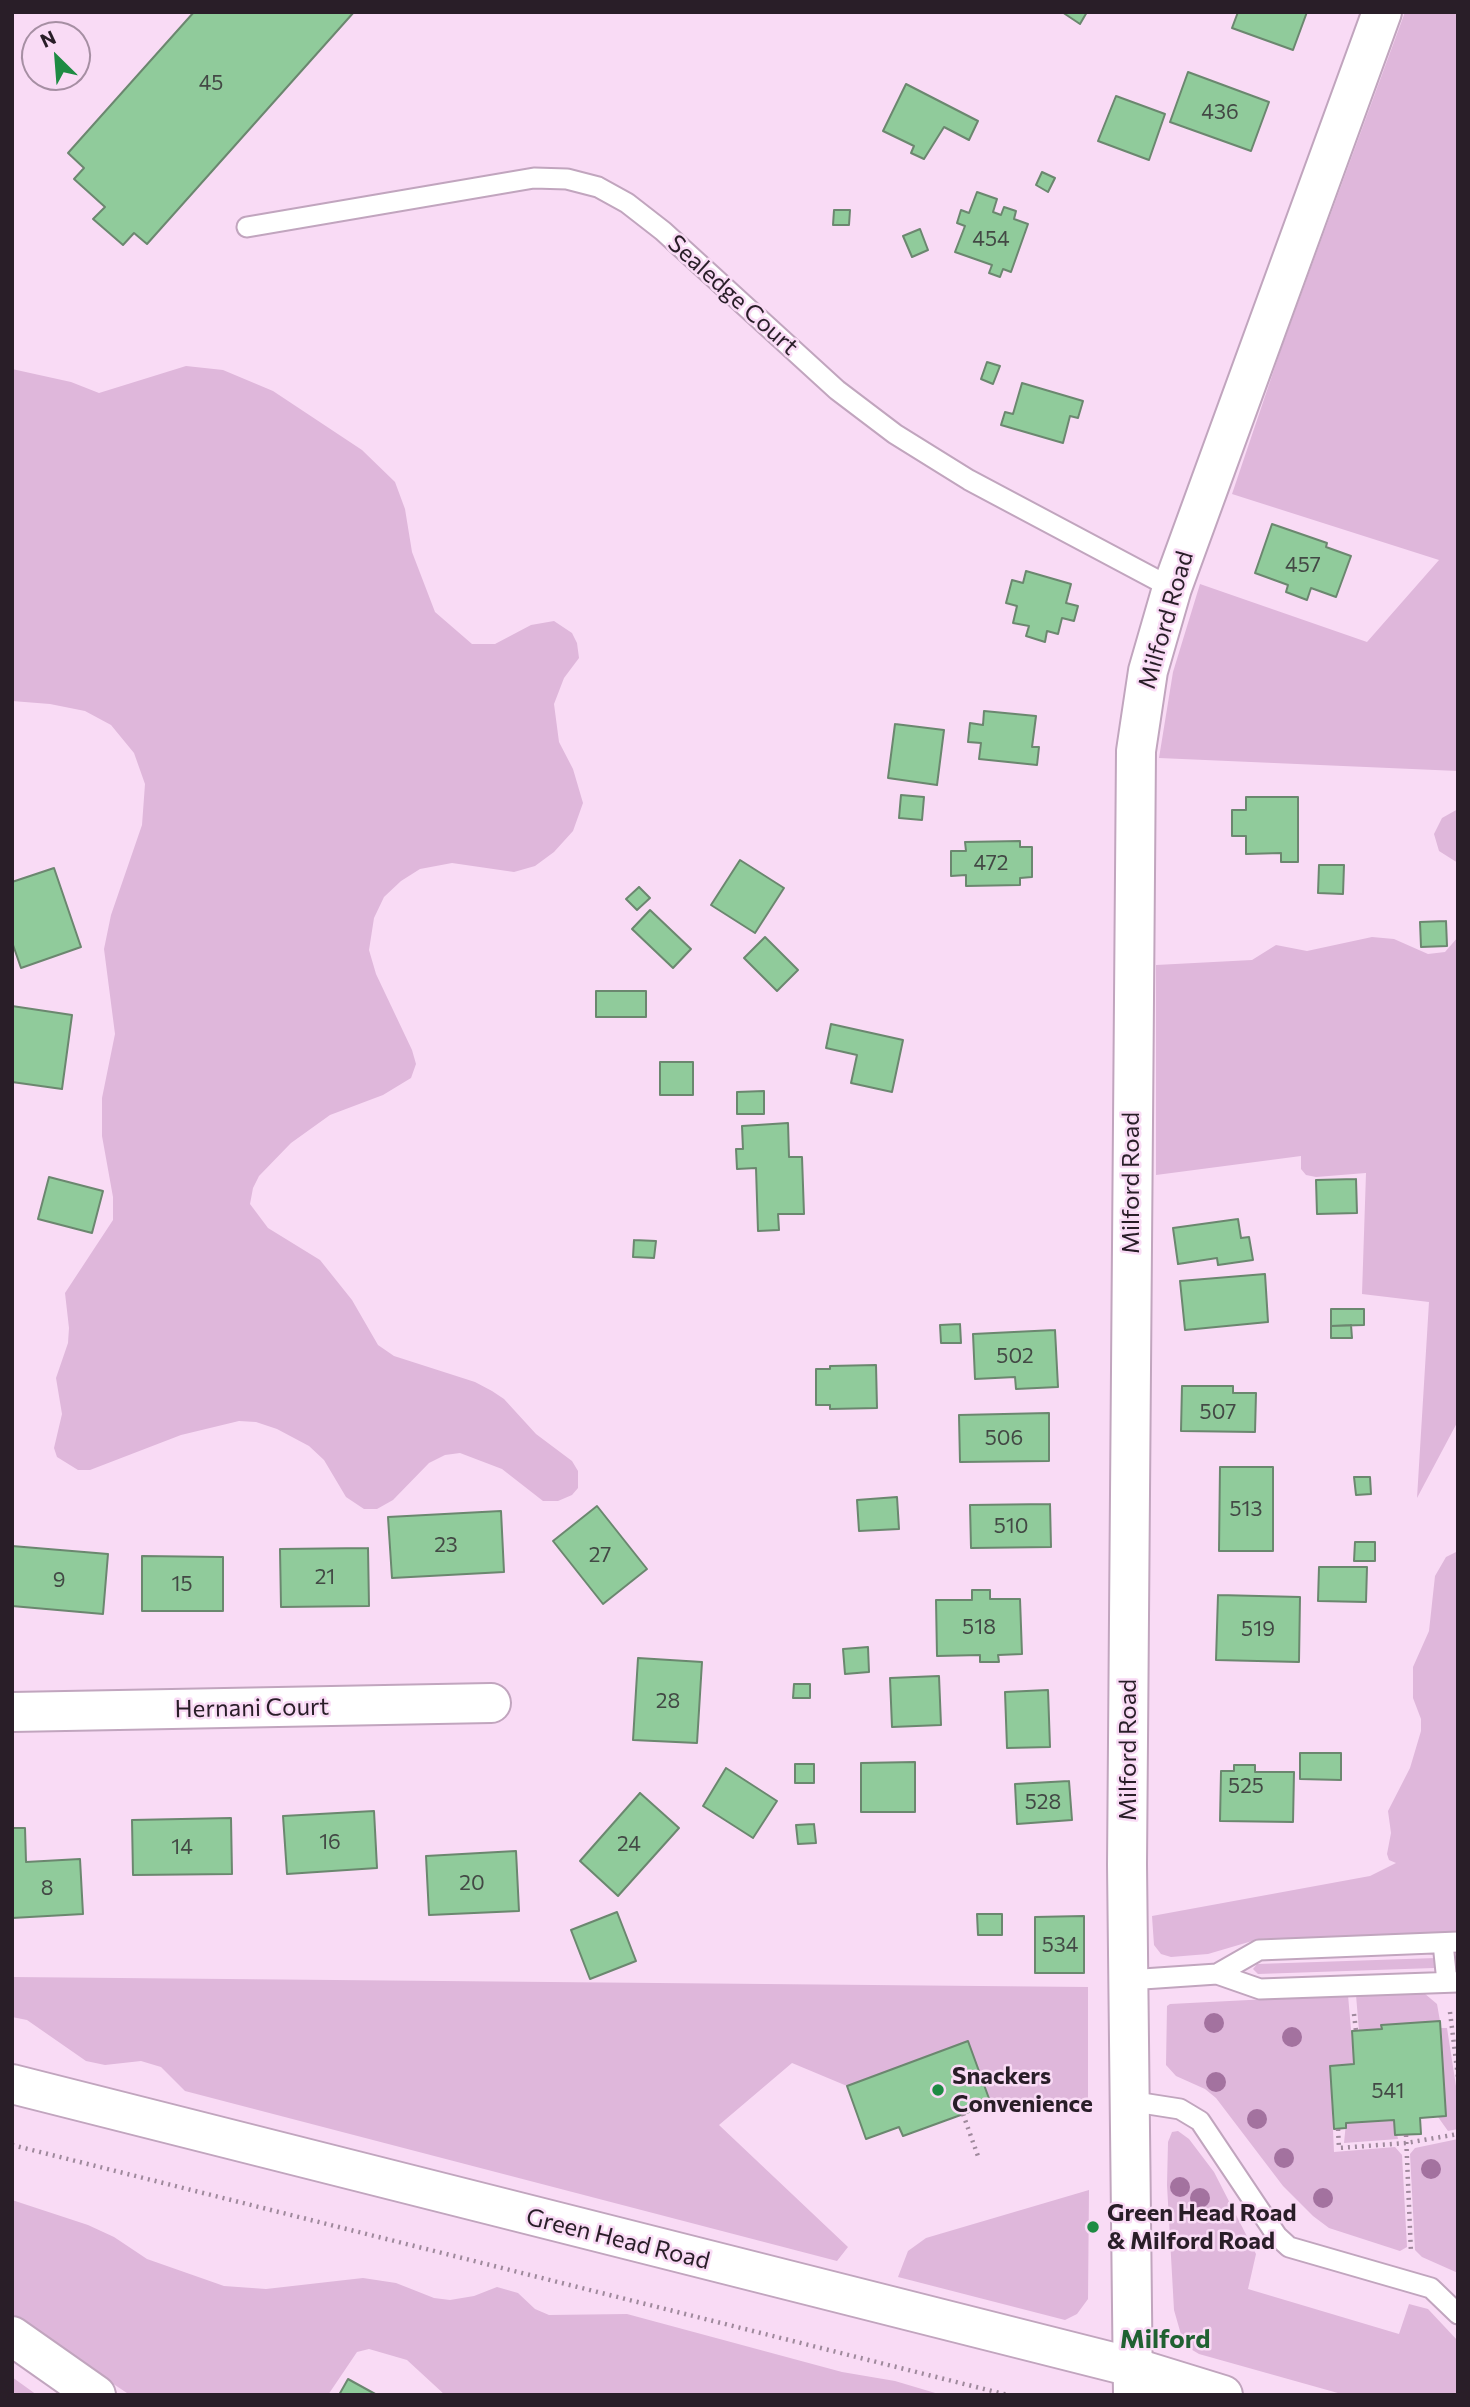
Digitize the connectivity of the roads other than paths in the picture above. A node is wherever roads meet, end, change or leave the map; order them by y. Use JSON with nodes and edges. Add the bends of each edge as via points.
{"nodes":[{"id":1,"x":1382,"y":12,"type":"edge"},
{"id":2,"x":247,"y":227,"type":"dead end"},
{"id":3,"x":1172,"y":588,"type":"junction"},
{"id":4,"x":491,"y":1703,"type":"dead end"},
{"id":5,"x":12,"y":1712,"type":"edge"},
{"id":6,"x":1450,"y":1943,"type":"edge"},
{"id":7,"x":1217,"y":1974,"type":"junction"},
{"id":8,"x":1128,"y":1980,"type":"junction"},
{"id":9,"x":1452,"y":1982,"type":"edge"},
{"id":10,"x":12,"y":2084,"type":"edge"},
{"id":11,"x":1129,"y":2101,"type":"junction"},
{"id":12,"x":1458,"y":2314,"type":"edge"},
{"id":13,"x":12,"y":2336,"type":"edge"},
{"id":14,"x":1132,"y":2381,"type":"edge"},
{"id":15,"x":96,"y":2395,"type":"edge"},
{"id":16,"x":1223,"y":2395,"type":"edge"}],
"edges":[{"from":1,"to":3,"type":"street","name":"Milford Road"},
{"from":2,"to":3,"type":"lane","name":"Sealedge Court","via":[[534,178],[568,179],[598,187],[663,231],[837,390],[895,434],[969,480]]},
{"from":3,"to":8,"type":"street","name":"Milford Road","via":[[1143,696],[1134,792]]},
{"from":4,"to":5,"type":"street","name":"Hernani Court"},
{"from":6,"to":7,"type":"lane","via":[[1259,1950]]},
{"from":6,"to":9,"type":"lane"},
{"from":7,"to":8,"type":"lane"},
{"from":7,"to":9,"type":"lane","via":[[1260,1989]]},
{"from":8,"to":11,"type":"street","name":"Milford Road"},
{"from":10,"to":14,"type":"street","name":"Green Head Road"},
{"from":11,"to":12,"type":"lane","via":[[1180,2109],[1200,2121],[1277,2236],[1290,2247],[1431,2288]]},
{"from":11,"to":14,"type":"street","name":"Milford Road"},
{"from":13,"to":15,"type":"street"},
{"from":14,"to":16,"type":"street","name":"Green Head Road"}]}
